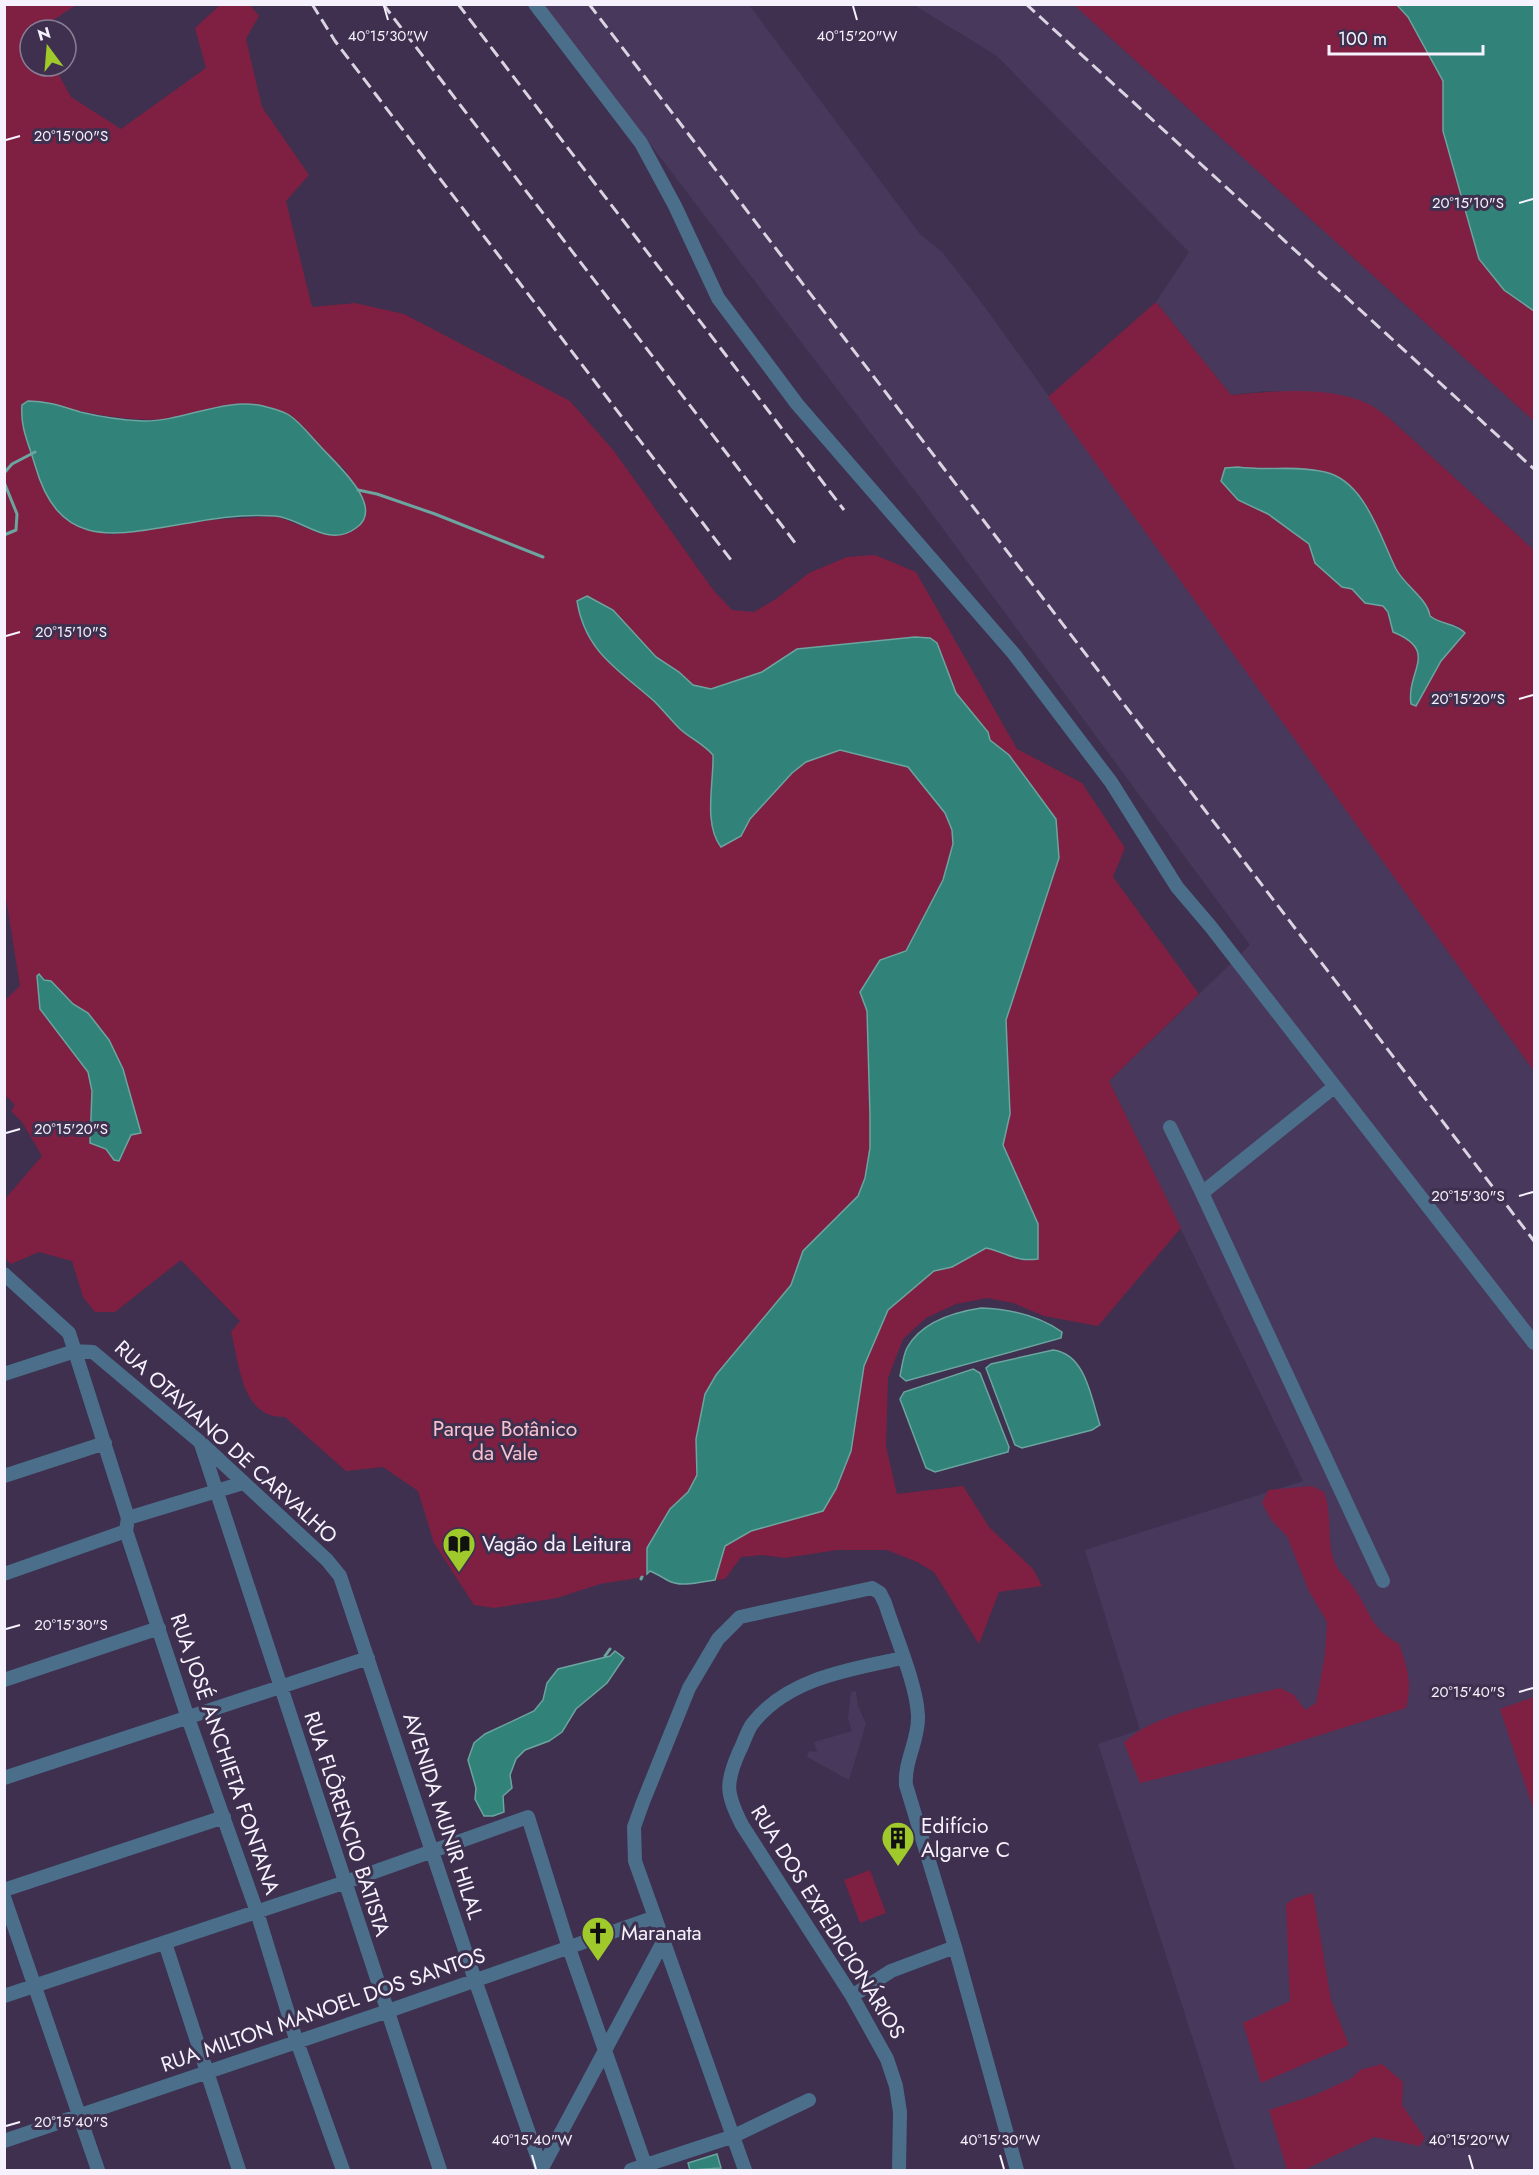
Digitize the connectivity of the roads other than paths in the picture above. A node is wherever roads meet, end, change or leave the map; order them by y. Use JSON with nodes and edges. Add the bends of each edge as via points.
{"nodes":[{"id":1,"x":535,"y":4,"type":"edge"},
{"id":2,"x":1334,"y":1087,"type":"junction"},
{"id":3,"x":1170,"y":1126,"type":"dead end"},
{"id":4,"x":1202,"y":1193,"type":"junction"},
{"id":5,"x":4,"y":1274,"type":"edge"},
{"id":6,"x":1534,"y":1343,"type":"edge"},
{"id":7,"x":75,"y":1351,"type":"junction"},
{"id":8,"x":4,"y":1374,"type":"edge"},
{"id":9,"x":200,"y":1442,"type":"junction"},
{"id":10,"x":105,"y":1443,"type":"junction"},
{"id":11,"x":4,"y":1476,"type":"edge"},
{"id":12,"x":243,"y":1483,"type":"junction"},
{"id":13,"x":214,"y":1491,"type":"junction"},
{"id":14,"x":127,"y":1525,"type":"junction"},
{"id":15,"x":4,"y":1574,"type":"edge"},
{"id":16,"x":340,"y":1576,"type":"joint"},
{"id":17,"x":1383,"y":1581,"type":"dead end"},
{"id":18,"x":159,"y":1628,"type":"junction"},
{"id":19,"x":368,"y":1658,"type":"junction"},
{"id":20,"x":903,"y":1658,"type":"junction"},
{"id":21,"x":4,"y":1680,"type":"edge"},
{"id":22,"x":279,"y":1688,"type":"junction"},
{"id":23,"x":188,"y":1718,"type":"junction"},
{"id":24,"x":4,"y":1778,"type":"edge"},
{"id":25,"x":224,"y":1817,"type":"junction"},
{"id":26,"x":433,"y":1851,"type":"junction"},
{"id":27,"x":343,"y":1883,"type":"junction"},
{"id":28,"x":4,"y":1890,"type":"edge"},
{"id":29,"x":5,"y":1902,"type":"edge"},
{"id":30,"x":257,"y":1912,"type":"junction"},
{"id":31,"x":655,"y":1917,"type":"junction"},
{"id":32,"x":11,"y":1925,"type":"edge"},
{"id":33,"x":664,"y":1940,"type":"junction"},
{"id":34,"x":165,"y":1943,"type":"junction"},
{"id":35,"x":955,"y":1947,"type":"junction"},
{"id":36,"x":569,"y":1948,"type":"junction"},
{"id":37,"x":475,"y":1980,"type":"junction"},
{"id":38,"x":37,"y":1986,"type":"junction"},
{"id":39,"x":4,"y":1996,"type":"edge"},
{"id":40,"x":852,"y":1996,"type":"junction"},
{"id":41,"x":387,"y":2011,"type":"junction"},
{"id":42,"x":297,"y":2042,"type":"junction"},
{"id":43,"x":604,"y":2051,"type":"junction"},
{"id":44,"x":205,"y":2071,"type":"junction"},
{"id":45,"x":809,"y":2100,"type":"dead end"},
{"id":46,"x":79,"y":2116,"type":"junction"},
{"id":47,"x":734,"y":2136,"type":"junction"},
{"id":48,"x":4,"y":2141,"type":"edge"},
{"id":49,"x":646,"y":2168,"type":"edge"},
{"id":50,"x":98,"y":2170,"type":"edge"},
{"id":51,"x":239,"y":2170,"type":"edge"},
{"id":52,"x":343,"y":2170,"type":"edge"},
{"id":53,"x":440,"y":2170,"type":"edge"},
{"id":54,"x":542,"y":2170,"type":"edge"},
{"id":55,"x":631,"y":2170,"type":"edge"},
{"id":56,"x":746,"y":2170,"type":"edge"},
{"id":57,"x":899,"y":2170,"type":"edge"},
{"id":58,"x":1017,"y":2170,"type":"edge"}],
"edges":[{"from":1,"to":2,"type":"street","via":[[641,143],[718,298],[797,404],[1021,663],[1111,782],[1177,887]]},
{"from":2,"to":4,"type":"street"},
{"from":2,"to":6,"type":"street"},
{"from":3,"to":4,"type":"street"},
{"from":4,"to":17,"type":"street"},
{"from":5,"to":7,"type":"street","via":[[69,1333]]},
{"from":7,"to":8,"type":"street"},
{"from":7,"to":9,"type":"street","name":"RUA OTAVIANO DE CARVALHO","via":[[93,1352]]},
{"from":7,"to":10,"type":"street","name":"RUA JOSÉ ANCHIETA FONTANA"},
{"from":9,"to":12,"type":"street","name":"RUA OTAVIANO DE CARVALHO"},
{"from":9,"to":13,"type":"street","name":"RUA FLÔRENCIO BATISTA"},
{"from":10,"to":11,"type":"street"},
{"from":10,"to":14,"type":"street","name":"RUA JOSÉ ANCHIETA FONTANA"},
{"from":12,"to":13,"type":"street"},
{"from":12,"to":16,"type":"street","name":"RUA OTAVIANO DE CARVALHO"},
{"from":13,"to":14,"type":"street"},
{"from":13,"to":22,"type":"street","name":"RUA FLÔRENCIO BATISTA"},
{"from":14,"to":15,"type":"street"},
{"from":14,"to":18,"type":"street","name":"RUA JOSÉ ANCHIETA FONTANA"},
{"from":16,"to":19,"type":"street","name":"AVENIDA MUNIR HILAL"},
{"from":18,"to":21,"type":"street"},
{"from":18,"to":23,"type":"street","name":"RUA JOSÉ ANCHIETA FONTANA"},
{"from":19,"to":22,"type":"street"},
{"from":19,"to":26,"type":"street","name":"AVENIDA MUNIR HILAL"},
{"from":20,"to":31,"type":"street","via":[[885,1603],[872,1588],[740,1617],[718,1639],[689,1689],[634,1827],[635,1861]]},
{"from":20,"to":35,"type":"street","via":[[918,1715],[906,1785]]},
{"from":20,"to":40,"type":"street","name":"RUA DOS EXPEDICIONÁRIOS","via":[[823,1677],[774,1702],[752,1724],[727,1788],[742,1825]]},
{"from":22,"to":23,"type":"street"},
{"from":22,"to":27,"type":"street","name":"RUA FLÔRENCIO BATISTA"},
{"from":23,"to":24,"type":"street"},
{"from":23,"to":25,"type":"street","name":"RUA JOSÉ ANCHIETA FONTANA"},
{"from":25,"to":28,"type":"street"},
{"from":25,"to":30,"type":"street","name":"RUA JOSÉ ANCHIETA FONTANA"},
{"from":26,"to":27,"type":"street"},
{"from":26,"to":36,"type":"street","via":[[528,1817]]},
{"from":26,"to":37,"type":"street","name":"AVENIDA MUNIR HILAL"},
{"from":27,"to":30,"type":"street"},
{"from":27,"to":41,"type":"street","name":"RUA FLÔRENCIO BATISTA"},
{"from":29,"to":32,"type":"street"},
{"from":30,"to":34,"type":"street"},
{"from":30,"to":42,"type":"street","name":"RUA JOSÉ ANCHIETA FONTANA"},
{"from":31,"to":33,"type":"street"},
{"from":31,"to":36,"type":"street","name":"RUA MILTON MANOEL DOS SANTOS"},
{"from":32,"to":38,"type":"street"},
{"from":33,"to":43,"type":"street"},
{"from":33,"to":47,"type":"street"},
{"from":34,"to":38,"type":"street"},
{"from":34,"to":44,"type":"street"},
{"from":35,"to":40,"type":"street","via":[[891,1971]]},
{"from":35,"to":58,"type":"street"},
{"from":36,"to":37,"type":"street","name":"RUA MILTON MANOEL DOS SANTOS"},
{"from":36,"to":43,"type":"street"},
{"from":37,"to":41,"type":"street","name":"RUA MILTON MANOEL DOS SANTOS"},
{"from":37,"to":54,"type":"street","name":"AVENIDA MUNIR HILAL"},
{"from":38,"to":39,"type":"street"},
{"from":38,"to":46,"type":"street"},
{"from":40,"to":57,"type":"street","name":"RUA DOS EXPEDICIONÁRIOS","via":[[879,2043],[896,2086],[900,2112]]},
{"from":41,"to":42,"type":"street","name":"RUA MILTON MANOEL DOS SANTOS"},
{"from":41,"to":53,"type":"street","name":"RUA FLÔRENCIO BATISTA"},
{"from":42,"to":44,"type":"street","name":"RUA MILTON MANOEL DOS SANTOS"},
{"from":42,"to":52,"type":"street","name":"RUA JOSÉ ANCHIETA FONTANA"},
{"from":43,"to":49,"type":"street"},
{"from":43,"to":54,"type":"street"},
{"from":44,"to":46,"type":"street","name":"RUA MILTON MANOEL DOS SANTOS"},
{"from":44,"to":51,"type":"street"},
{"from":45,"to":47,"type":"street"},
{"from":46,"to":48,"type":"street","name":"RUA MILTON MANOEL DOS SANTOS"},
{"from":46,"to":50,"type":"street"},
{"from":47,"to":49,"type":"street"},
{"from":47,"to":56,"type":"street"},
{"from":49,"to":55,"type":"street"}]}
